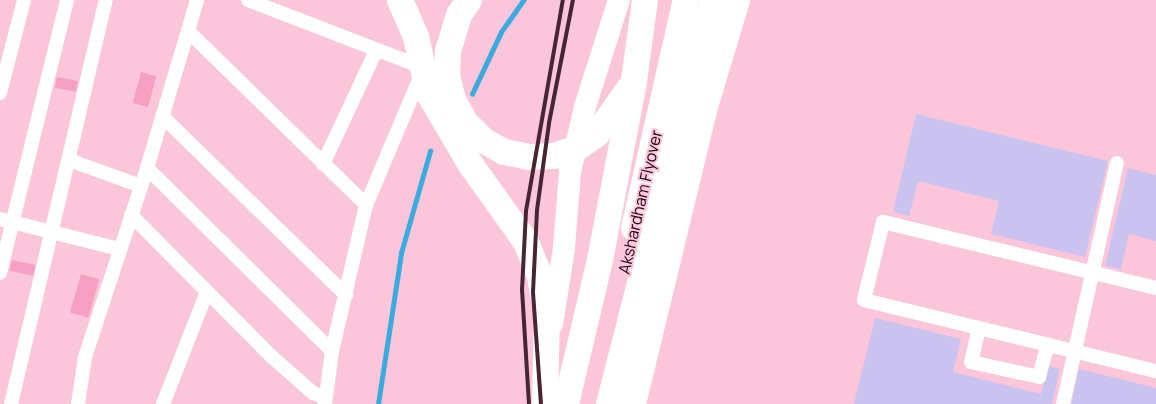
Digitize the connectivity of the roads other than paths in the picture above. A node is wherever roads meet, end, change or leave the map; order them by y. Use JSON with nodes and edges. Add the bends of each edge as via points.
{"nodes":[{"id":1,"x":24,"y":0,"type":"edge"},
{"id":2,"x":67,"y":0,"type":"edge"},
{"id":3,"x":106,"y":0,"type":"edge"},
{"id":4,"x":197,"y":0,"type":"edge"},
{"id":5,"x":248,"y":0,"type":"edge"},
{"id":6,"x":400,"y":0,"type":"edge"},
{"id":7,"x":619,"y":0,"type":"edge"},
{"id":8,"x":646,"y":0,"type":"edge"},
{"id":9,"x":686,"y":0,"type":"edge"},
{"id":10,"x":713,"y":0,"type":"edge"},
{"id":11,"x":737,"y":0,"type":"edge"},
{"id":12,"x":464,"y":8,"type":"edge"},
{"id":13,"x":189,"y":32,"type":"junction"},
{"id":14,"x":376,"y":51,"type":"junction"},
{"id":15,"x":424,"y":68,"type":"junction"},
{"id":16,"x":634,"y":81,"type":"junction"},
{"id":17,"x":0,"y":93,"type":"edge"},
{"id":18,"x":162,"y":116,"type":"junction"},
{"id":19,"x":69,"y":160,"type":"junction"},
{"id":20,"x":323,"y":164,"type":"junction"},
{"id":21,"x":1118,"y":164,"type":"dead end"},
{"id":22,"x":147,"y":168,"type":"junction"},
{"id":23,"x":142,"y":186,"type":"junction"},
{"id":24,"x":366,"y":205,"type":"junction"},
{"id":25,"x":131,"y":215,"type":"junction"},
{"id":26,"x":6,"y":221,"type":"edge"},
{"id":27,"x":52,"y":232,"type":"junction"},
{"id":28,"x":118,"y":249,"type":"junction"},
{"id":29,"x":0,"y":273,"type":"edge"},
{"id":30,"x":1092,"y":273,"type":"junction"},
{"id":31,"x":1156,"y":288,"type":"edge"},
{"id":32,"x":207,"y":292,"type":"junction"},
{"id":33,"x":346,"y":296,"type":"junction"},
{"id":34,"x":979,"y":328,"type":"junction"},
{"id":35,"x":1048,"y":344,"type":"junction"},
{"id":36,"x":1075,"y":350,"type":"junction"},
{"id":37,"x":332,"y":351,"type":"junction"},
{"id":38,"x":546,"y":362,"type":"junction"},
{"id":39,"x":1156,"y":371,"type":"edge"},
{"id":40,"x":569,"y":394,"type":"edge"},
{"id":41,"x":325,"y":401,"type":"edge"},
{"id":42,"x":600,"y":401,"type":"edge"},
{"id":43,"x":11,"y":404,"type":"edge"},
{"id":44,"x":78,"y":404,"type":"edge"},
{"id":45,"x":163,"y":404,"type":"edge"},
{"id":46,"x":545,"y":404,"type":"edge"},
{"id":47,"x":633,"y":404,"type":"edge"},
{"id":48,"x":1063,"y":404,"type":"edge"}],
"edges":[{"from":1,"to":17,"type":"street"},
{"from":2,"to":26,"type":"street"},
{"from":3,"to":19,"type":"street"},
{"from":4,"to":13,"type":"street"},
{"from":5,"to":14,"type":"street"},
{"from":6,"to":15,"type":"highway","via":[[408,14]]},
{"from":7,"to":38,"type":"main road","via":[[585,107],[570,172],[564,248]]},
{"from":8,"to":16,"type":"highway","name":"Akshardham Flyover"},
{"from":9,"to":42,"type":"highway","name":"Akshardham Flyover"},
{"from":10,"to":42,"type":"highway"},
{"from":11,"to":47,"type":"highway","via":[[704,110]]},
{"from":12,"to":16,"type":"highway","via":[[448,52],[447,76],[453,100],[465,122],[504,152],[529,158],[554,156],[577,148],[597,134]]},
{"from":13,"to":18,"type":"street"},
{"from":13,"to":20,"type":"street"},
{"from":14,"to":15,"type":"street"},
{"from":14,"to":20,"type":"street"},
{"from":15,"to":24,"type":"street"},
{"from":15,"to":38,"type":"highway","via":[[429,94],[445,124],[526,242],[540,277],[547,312]]},
{"from":16,"to":40,"type":"highway","name":"Akshardham Flyover"},
{"from":18,"to":22,"type":"street"},
{"from":18,"to":33,"type":"street"},
{"from":19,"to":23,"type":"street"},
{"from":19,"to":27,"type":"street"},
{"from":20,"to":24,"type":"street"},
{"from":21,"to":30,"type":"street"},
{"from":22,"to":23,"type":"street"},
{"from":22,"to":37,"type":"street"},
{"from":23,"to":25,"type":"street"},
{"from":24,"to":33,"type":"street"},
{"from":25,"to":28,"type":"street"},
{"from":25,"to":32,"type":"street"},
{"from":26,"to":27,"type":"street"},
{"from":26,"to":29,"type":"street"},
{"from":27,"to":28,"type":"street"},
{"from":27,"to":43,"type":"street"},
{"from":28,"to":44,"type":"street","via":[[85,356]]},
{"from":30,"to":31,"type":"street"},
{"from":30,"to":34,"type":"street","via":[[883,222],[864,300]]},
{"from":30,"to":36,"type":"street"},
{"from":32,"to":41,"type":"street","via":[[285,368]]},
{"from":32,"to":45,"type":"street"},
{"from":33,"to":37,"type":"street"},
{"from":34,"to":35,"type":"street"},
{"from":34,"to":35,"type":"street","via":[[971,362],[1039,378]]},
{"from":35,"to":36,"type":"street"},
{"from":36,"to":39,"type":"street"},
{"from":36,"to":48,"type":"street"},
{"from":37,"to":41,"type":"street"},
{"from":38,"to":46,"type":"highway"}]}
